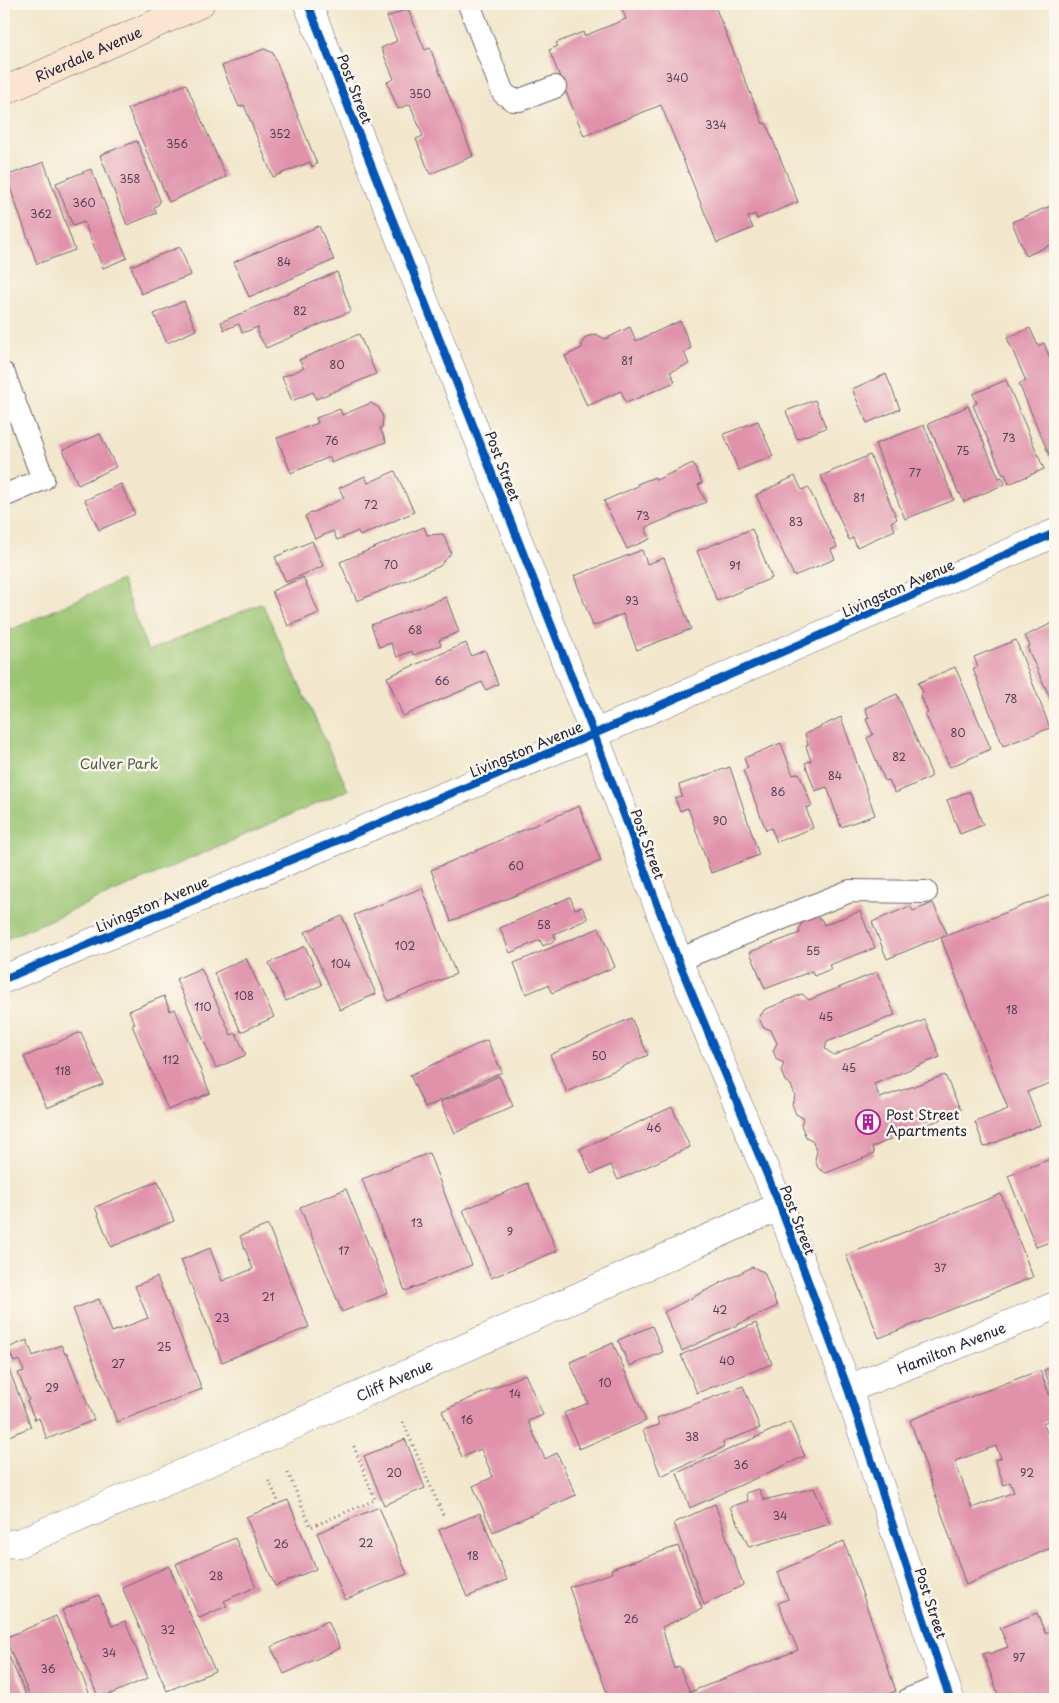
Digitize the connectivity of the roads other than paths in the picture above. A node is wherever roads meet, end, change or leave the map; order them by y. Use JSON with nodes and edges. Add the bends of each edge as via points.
{"nodes":[{"id":1,"x":200,"y":4,"type":"edge"},
{"id":2,"x":308,"y":4,"type":"edge"},
{"id":3,"x":469,"y":4,"type":"edge"},
{"id":4,"x":555,"y":86,"type":"dead end"},
{"id":5,"x":4,"y":91,"type":"edge"},
{"id":6,"x":4,"y":374,"type":"edge"},
{"id":7,"x":4,"y":496,"type":"edge"},
{"id":8,"x":1055,"y":534,"type":"edge"},
{"id":9,"x":594,"y":734,"type":"junction"},
{"id":10,"x":926,"y":892,"type":"dead end"},
{"id":11,"x":678,"y":960,"type":"junction"},
{"id":12,"x":4,"y":979,"type":"edge"},
{"id":13,"x":780,"y":1206,"type":"junction"},
{"id":14,"x":1055,"y":1306,"type":"edge"},
{"id":15,"x":848,"y":1389,"type":"junction"},
{"id":16,"x":4,"y":1544,"type":"edge"},
{"id":17,"x":947,"y":1692,"type":"edge"},
{"id":18,"x":909,"y":1699,"type":"edge"}],
"edges":[{"from":1,"to":5,"type":"main road","name":"Riverdale Avenue"},
{"from":2,"to":9,"type":"street","name":"Post Street"},
{"from":3,"to":4,"type":"lane","via":[[502,93],[513,100],[520,100]]},
{"from":6,"to":7,"type":"lane","via":[[43,479]]},
{"from":8,"to":9,"type":"street","name":"Livingston Avenue"},
{"from":9,"to":11,"type":"street","name":"Post Street"},
{"from":9,"to":12,"type":"street","name":"Livingston Avenue"},
{"from":10,"to":11,"type":"lane","via":[[850,891]]},
{"from":11,"to":13,"type":"street","name":"Post Street"},
{"from":13,"to":15,"type":"street","name":"Post Street"},
{"from":13,"to":16,"type":"street","name":"Cliff Avenue","via":[[247,1446],[19,1543]]},
{"from":14,"to":15,"type":"street","name":"Hamilton Avenue"},
{"from":15,"to":17,"type":"street","name":"Post Street"},
{"from":17,"to":18,"type":"lane"}]}
